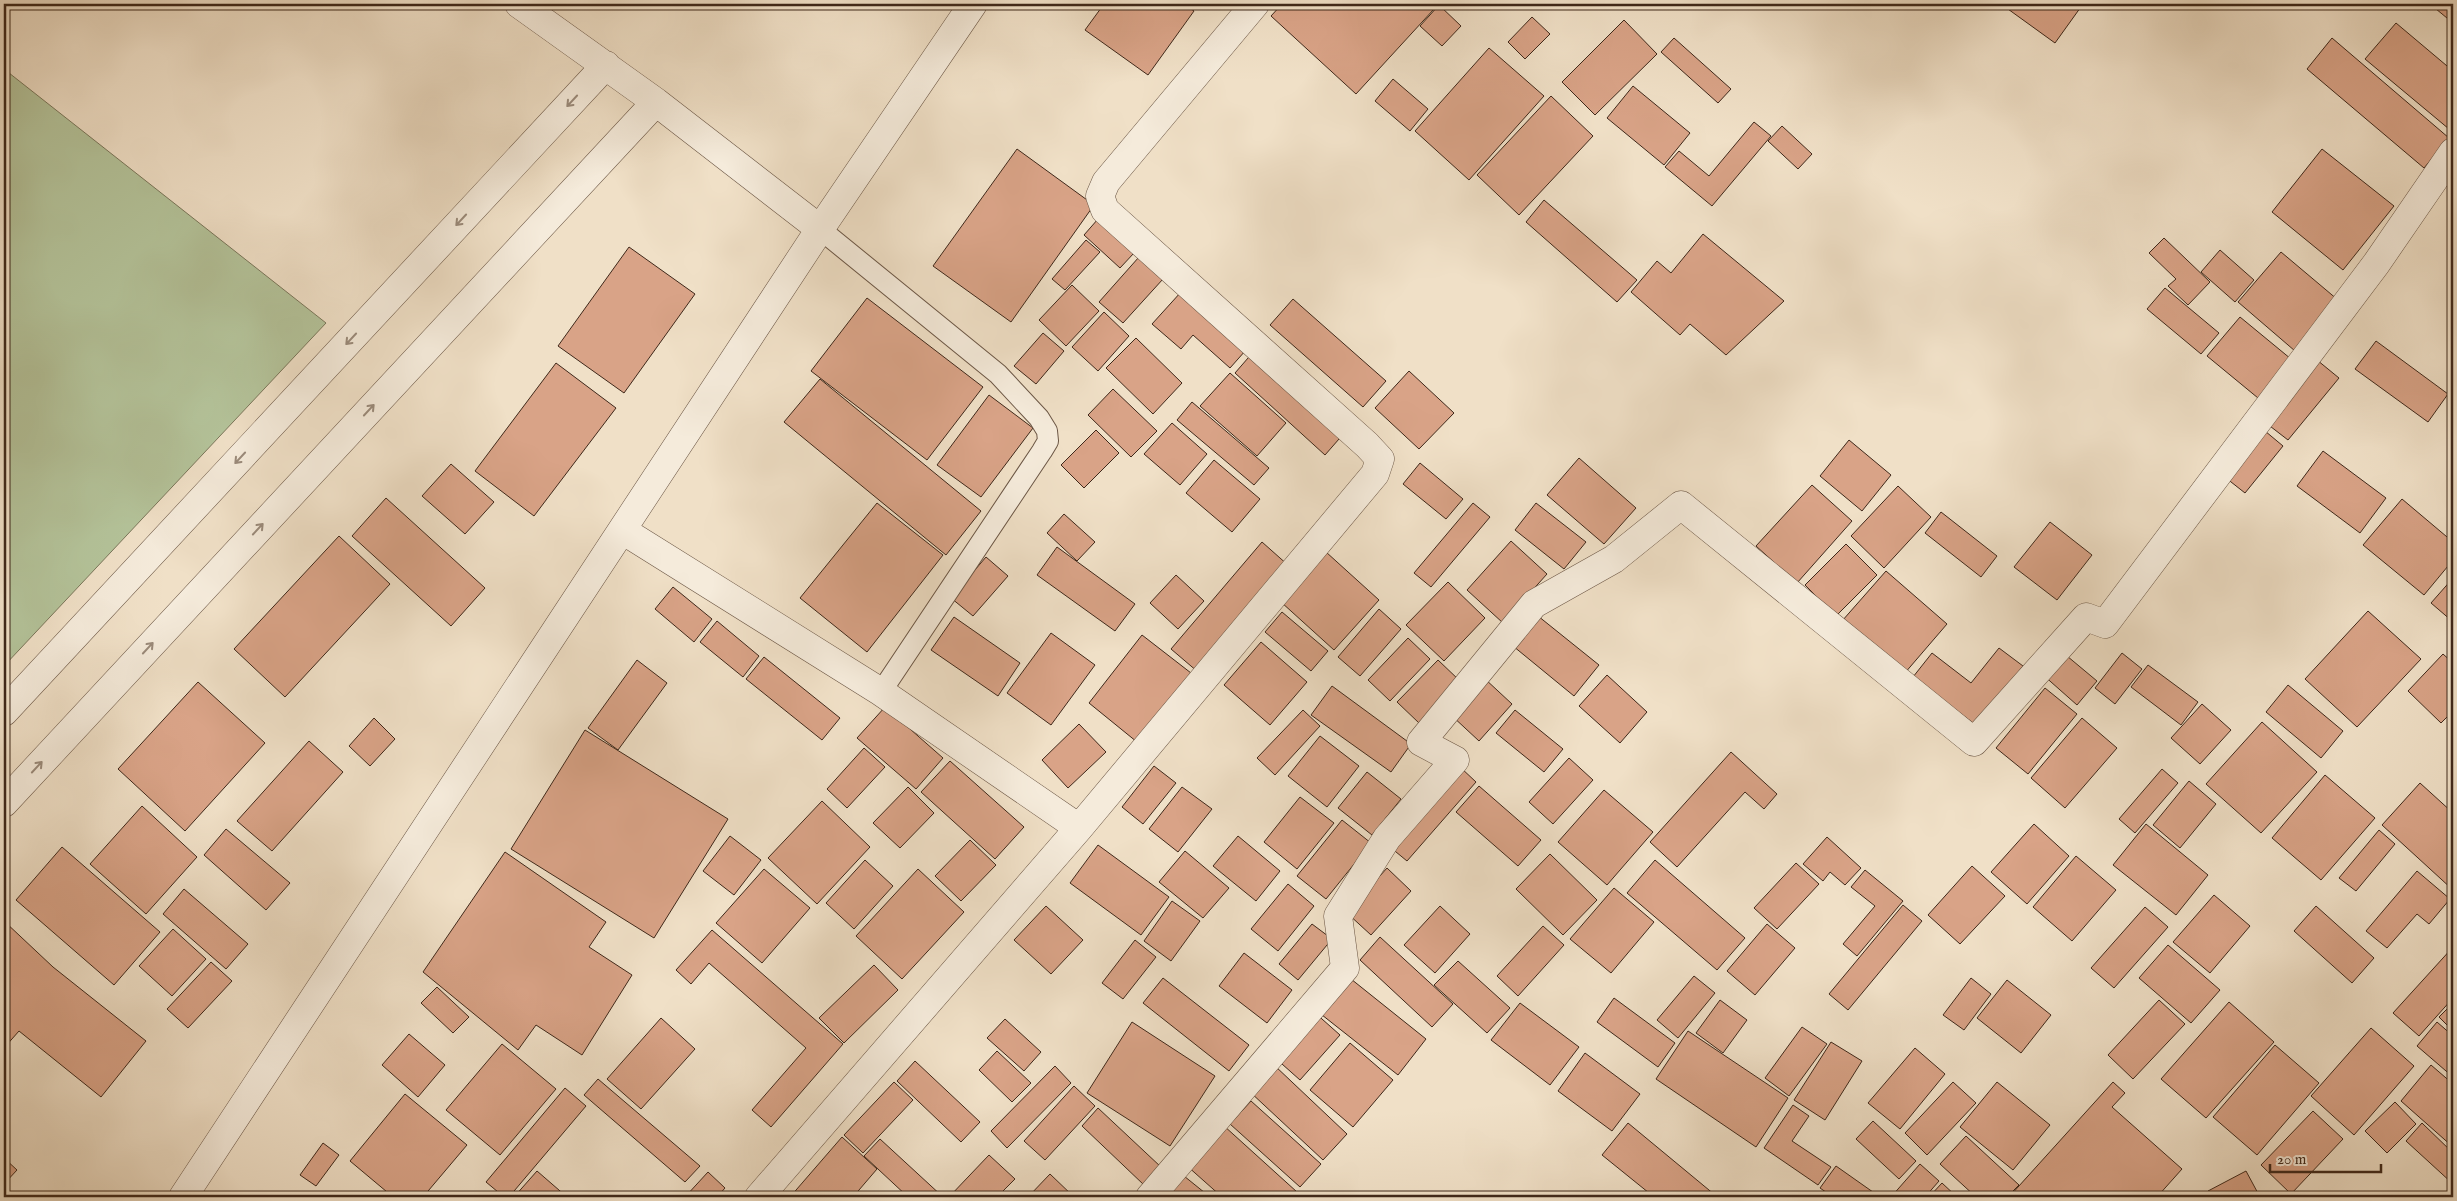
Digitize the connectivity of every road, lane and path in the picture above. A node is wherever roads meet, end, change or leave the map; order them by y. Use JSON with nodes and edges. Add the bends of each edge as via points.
{"nodes":[{"id":1,"x":520,"y":4,"type":"edge"},
{"id":2,"x":973,"y":4,"type":"edge"},
{"id":3,"x":1255,"y":4,"type":"edge"},
{"id":4,"x":606,"y":65,"type":"junction"},
{"id":5,"x":656,"y":102,"type":"junction"},
{"id":6,"x":2453,"y":152,"type":"edge"},
{"id":7,"x":820,"y":230,"type":"junction"},
{"id":8,"x":622,"y":530,"type":"junction"},
{"id":9,"x":881,"y":692,"type":"junction"},
{"id":10,"x":4,"y":712,"type":"edge"},
{"id":11,"x":4,"y":803,"type":"edge"},
{"id":12,"x":1079,"y":828,"type":"junction"},
{"id":13,"x":183,"y":1197,"type":"edge"},
{"id":14,"x":759,"y":1197,"type":"edge"},
{"id":15,"x":1150,"y":1197,"type":"edge"}],
"edges":[{"from":1,"to":4,"type":"street"},
{"from":2,"to":7,"type":"street"},
{"from":3,"to":12,"type":"street","via":[[1106,182],[1100,196],[1105,210],[1380,459],[1375,474]]},
{"from":4,"to":5,"type":"street"},
{"from":4,"to":10,"type":"street","one_way":true},
{"from":5,"to":7,"type":"street"},
{"from":11,"to":5,"type":"street","one_way":true},
{"from":6,"to":15,"type":"street","via":[[2376,264],[2105,624],[2086,617],[1974,742],[1681,505],[1614,559],[1534,604],[1421,742],[1455,760],[1387,838],[1338,916],[1345,968]]},
{"from":7,"to":8,"type":"street"},
{"from":7,"to":9,"type":"lane","via":[[998,374],[1047,431],[1048,440],[1042,451]]},
{"from":8,"to":9,"type":"street"},
{"from":8,"to":13,"type":"street"},
{"from":9,"to":12,"type":"street"},
{"from":12,"to":14,"type":"street"}]}
